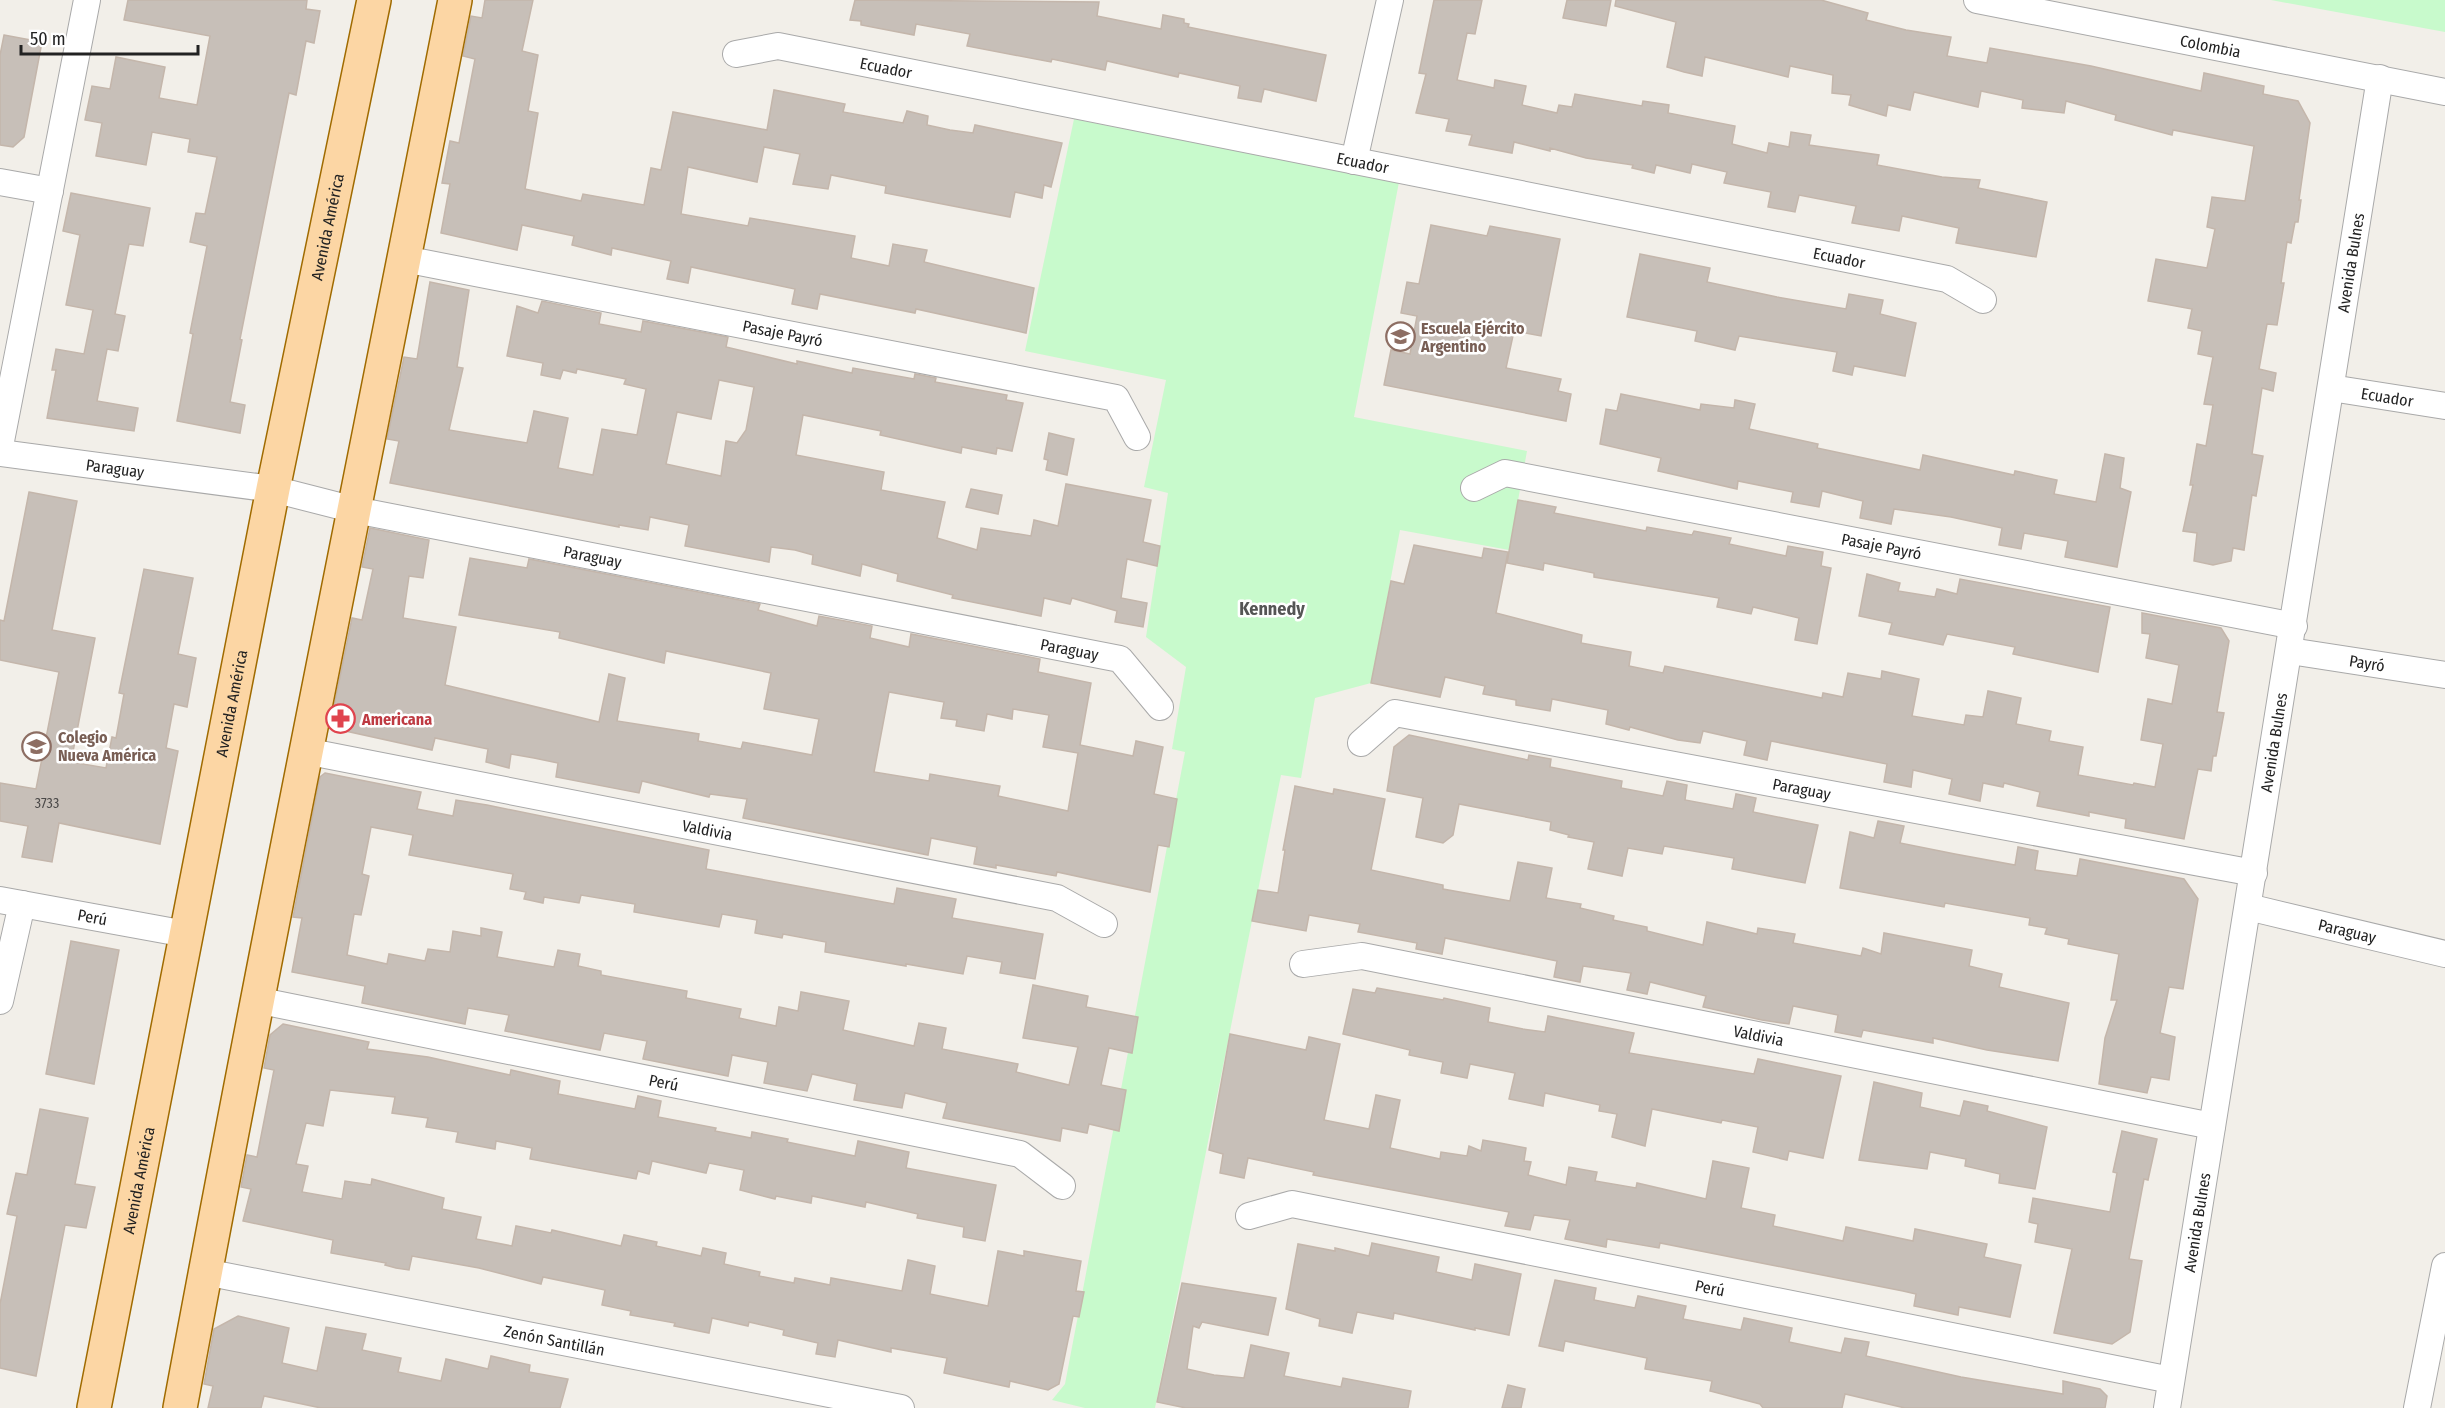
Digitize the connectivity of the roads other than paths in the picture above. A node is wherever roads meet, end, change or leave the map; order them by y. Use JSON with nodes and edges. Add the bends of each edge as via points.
{"nodes":[{"id":1,"x":87,"y":0,"type":"edge"},
{"id":2,"x":374,"y":0,"type":"edge"},
{"id":3,"x":455,"y":0,"type":"edge"},
{"id":4,"x":1390,"y":0,"type":"edge"},
{"id":5,"x":1977,"y":0,"type":"edge"},
{"id":6,"x":736,"y":54,"type":"dead end"},
{"id":7,"x":2380,"y":78,"type":"junction"},
{"id":8,"x":2445,"y":92,"type":"edge"},
{"id":9,"x":1354,"y":161,"type":"junction"},
{"id":10,"x":0,"y":182,"type":"edge"},
{"id":11,"x":50,"y":191,"type":"junction"},
{"id":12,"x":404,"y":260,"type":"junction"},
{"id":13,"x":1983,"y":300,"type":"dead end"},
{"id":14,"x":2331,"y":388,"type":"junction"},
{"id":15,"x":2445,"y":406,"type":"edge"},
{"id":16,"x":1137,"y":437,"type":"dead end"},
{"id":17,"x":0,"y":446,"type":"edge"},
{"id":18,"x":0,"y":453,"type":"edge"},
{"id":19,"x":1474,"y":488,"type":"dead end"},
{"id":20,"x":273,"y":489,"type":"junction"},
{"id":21,"x":355,"y":510,"type":"junction"},
{"id":22,"x":2294,"y":626,"type":"junction"},
{"id":23,"x":2290,"y":651,"type":"junction"},
{"id":24,"x":2445,"y":675,"type":"edge"},
{"id":25,"x":1160,"y":707,"type":"dead end"},
{"id":26,"x":1361,"y":742,"type":"dead end"},
{"id":27,"x":304,"y":751,"type":"junction"},
{"id":28,"x":2254,"y":873,"type":"junction"},
{"id":29,"x":11,"y":902,"type":"edge"},
{"id":30,"x":2248,"y":907,"type":"junction"},
{"id":31,"x":1104,"y":924,"type":"dead end"},
{"id":32,"x":186,"y":934,"type":"junction"},
{"id":33,"x":2445,"y":954,"type":"edge"},
{"id":34,"x":1303,"y":964,"type":"dead end"},
{"id":35,"x":256,"y":1000,"type":"junction"},
{"id":36,"x":0,"y":1001,"type":"edge"},
{"id":37,"x":2212,"y":1126,"type":"junction"},
{"id":38,"x":1062,"y":1186,"type":"dead end"},
{"id":39,"x":1249,"y":1216,"type":"dead end"},
{"id":40,"x":2445,"y":1266,"type":"edge"},
{"id":41,"x":205,"y":1272,"type":"junction"},
{"id":42,"x":2171,"y":1380,"type":"junction"},
{"id":43,"x":94,"y":1408,"type":"edge"},
{"id":44,"x":180,"y":1408,"type":"edge"},
{"id":45,"x":900,"y":1408,"type":"edge"},
{"id":46,"x":2167,"y":1408,"type":"edge"},
{"id":47,"x":2417,"y":1408,"type":"edge"}],
"edges":[{"from":1,"to":11,"type":"street"},
{"from":2,"to":20,"type":"main road","name":"Avenida América"},
{"from":3,"to":12,"type":"main road"},
{"from":4,"to":9,"type":"street"},
{"from":5,"to":7,"type":"street","name":"Colombia"},
{"from":6,"to":9,"type":"street","name":"Ecuador","via":[[778,46]]},
{"from":7,"to":8,"type":"street","name":"Colombia"},
{"from":7,"to":14,"type":"street","name":"Avenida Bulnes"},
{"from":9,"to":13,"type":"street","name":"Ecuador","via":[[1947,279]]},
{"from":10,"to":11,"type":"street"},
{"from":11,"to":17,"type":"street"},
{"from":12,"to":16,"type":"street","name":"Pasaje Payró","via":[[1116,398]]},
{"from":12,"to":21,"type":"main road"},
{"from":14,"to":15,"type":"street","name":"Ecuador"},
{"from":14,"to":22,"type":"street","name":"Avenida Bulnes"},
{"from":18,"to":20,"type":"street","name":"Paraguay"},
{"from":19,"to":22,"type":"street","name":"Pasaje Payró","via":[[1505,473]]},
{"from":20,"to":21,"type":"street","name":"Paraguay"},
{"from":20,"to":32,"type":"main road","name":"Avenida América"},
{"from":21,"to":25,"type":"street","name":"Paraguay","via":[[1120,659]]},
{"from":21,"to":27,"type":"main road"},
{"from":22,"to":23,"type":"street","name":"Avenida Bulnes"},
{"from":23,"to":24,"type":"street","name":"Payró"},
{"from":23,"to":28,"type":"street","name":"Avenida Bulnes"},
{"from":26,"to":28,"type":"street","name":"Paraguay","via":[[1395,713]]},
{"from":27,"to":31,"type":"street","name":"Valdivia","via":[[1058,898]]},
{"from":27,"to":35,"type":"main road"},
{"from":28,"to":30,"type":"street","name":"Avenida Bulnes"},
{"from":29,"to":32,"type":"street","name":"Perú"},
{"from":29,"to":36,"type":"street"},
{"from":30,"to":33,"type":"street","name":"Paraguay"},
{"from":30,"to":37,"type":"street","name":"Avenida Bulnes"},
{"from":32,"to":43,"type":"main road","name":"Avenida América"},
{"from":34,"to":37,"type":"street","name":"Valdivia","via":[[1362,956]]},
{"from":35,"to":38,"type":"street","name":"Perú","via":[[1020,1154]]},
{"from":35,"to":41,"type":"main road"},
{"from":37,"to":42,"type":"street","name":"Avenida Bulnes"},
{"from":39,"to":42,"type":"street","name":"Perú","via":[[1292,1204]]},
{"from":40,"to":47,"type":"street"},
{"from":41,"to":44,"type":"main road"},
{"from":41,"to":45,"type":"street","name":"Zenón Santillán"},
{"from":42,"to":46,"type":"street","name":"Avenida Bulnes"}]}
